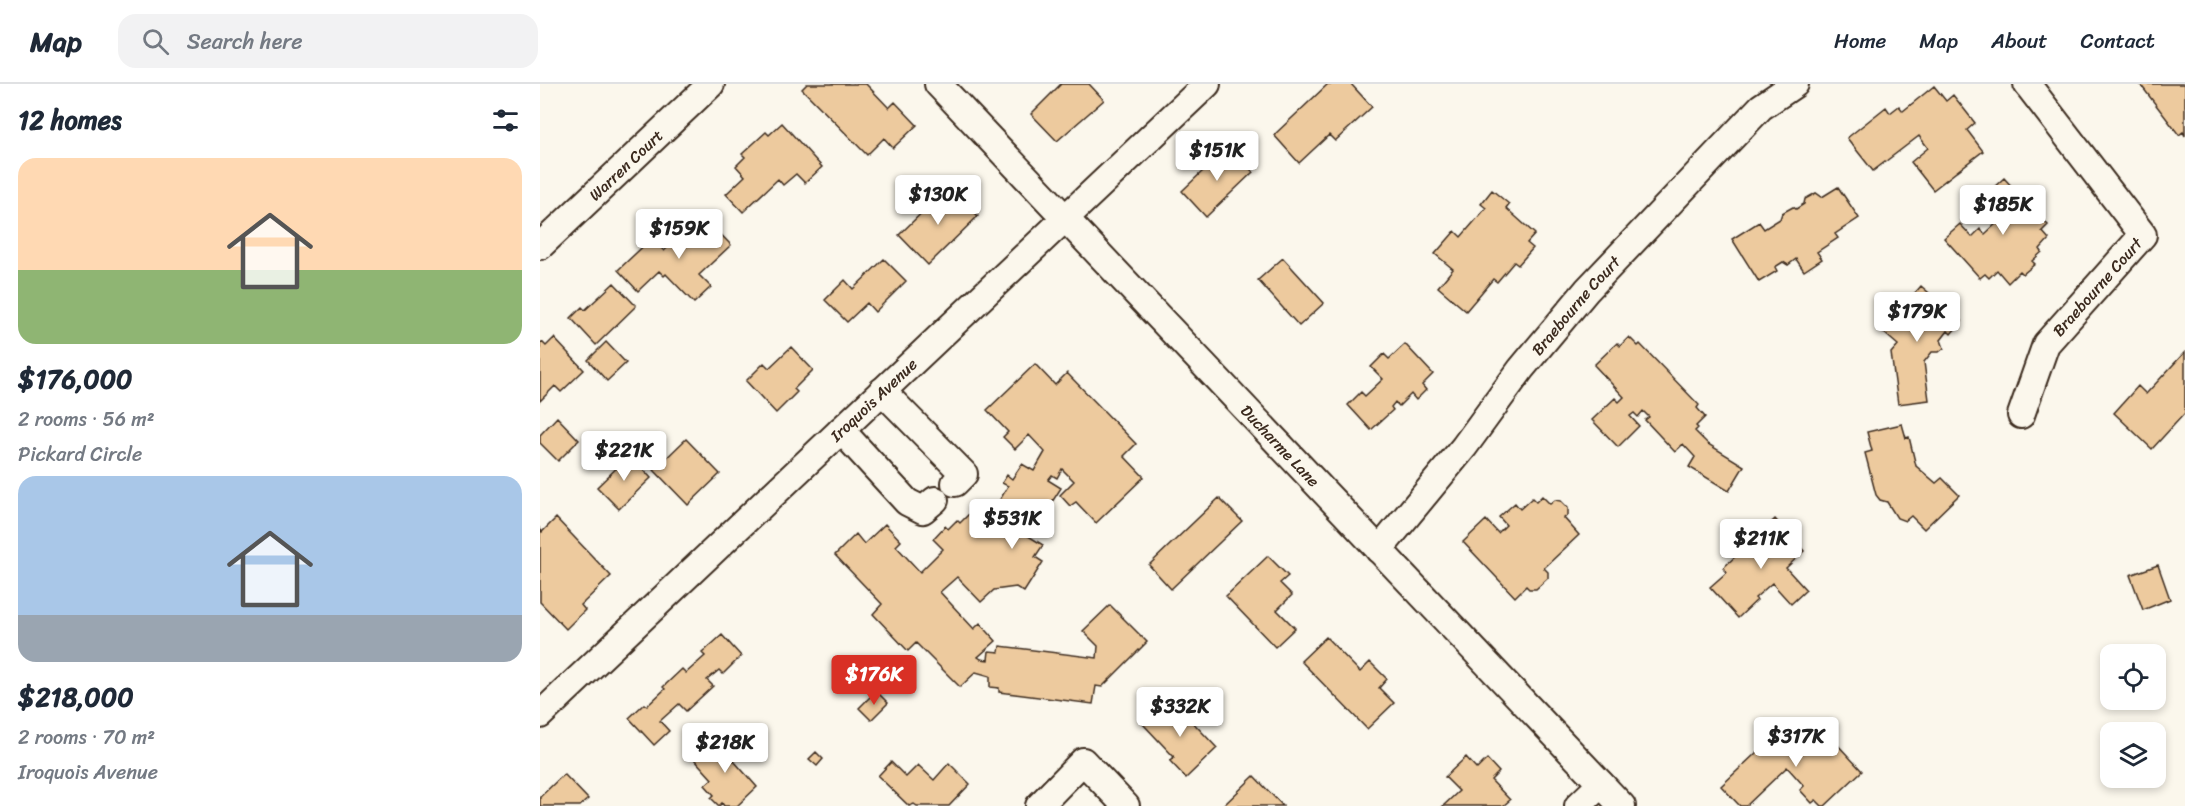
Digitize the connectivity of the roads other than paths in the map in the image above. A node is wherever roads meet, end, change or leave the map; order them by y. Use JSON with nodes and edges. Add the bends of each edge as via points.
{"nodes":[{"id":1,"x":711,"y":84,"type":"edge"},
{"id":2,"x":938,"y":84,"type":"edge"},
{"id":3,"x":1207,"y":84,"type":"edge"},
{"id":4,"x":1795,"y":84,"type":"edge"},
{"id":5,"x":2027,"y":84,"type":"edge"},
{"id":6,"x":1065,"y":218,"type":"junction"},
{"id":7,"x":540,"y":246,"type":"edge"},
{"id":8,"x":882,"y":391,"type":"junction"},
{"id":9,"x":2020,"y":416,"type":"dead end"},
{"id":10,"x":841,"y":430,"type":"junction"},
{"id":11,"x":955,"y":483,"type":"dead end"},
{"id":12,"x":935,"y":500,"type":"dead end"},
{"id":13,"x":1379,"y":550,"type":"junction"},
{"id":14,"x":541,"y":712,"type":"edge"},
{"id":15,"x":1601,"y":784,"type":"junction"},
{"id":16,"x":1039,"y":806,"type":"edge"},
{"id":17,"x":1126,"y":806,"type":"edge"},
{"id":18,"x":1578,"y":806,"type":"edge"},
{"id":19,"x":1622,"y":806,"type":"edge"}],
"edges":[{"from":1,"to":7,"type":"street","name":"Warren Court"},
{"from":2,"to":6,"type":"street","name":"Ducharme Lane"},
{"from":3,"to":6,"type":"street","name":"Iroquois Avenue"},
{"from":4,"to":13,"type":"street","name":"Braebourne Court","via":[[1761,107],[1587,290]]},
{"from":5,"to":9,"type":"street","name":"Braebourne Court","via":[[2143,235],[2046,344]]},
{"from":6,"to":8,"type":"street","name":"Iroquois Avenue"},
{"from":6,"to":13,"type":"street","name":"Ducharme Lane"},
{"from":8,"to":10,"type":"street","name":"Iroquois Avenue"},
{"from":8,"to":11,"type":"street","via":[[964,474]]},
{"from":10,"to":12,"type":"street","via":[[907,502],[923,510]]},
{"from":10,"to":14,"type":"street","name":"Iroquois Avenue"},
{"from":13,"to":15,"type":"street","name":"Ducharme Lane"},
{"from":15,"to":18,"type":"street"},
{"from":15,"to":19,"type":"street","name":"Ducharme Lane"},
{"from":16,"to":17,"type":"street","via":[[1083,761]]}]}
